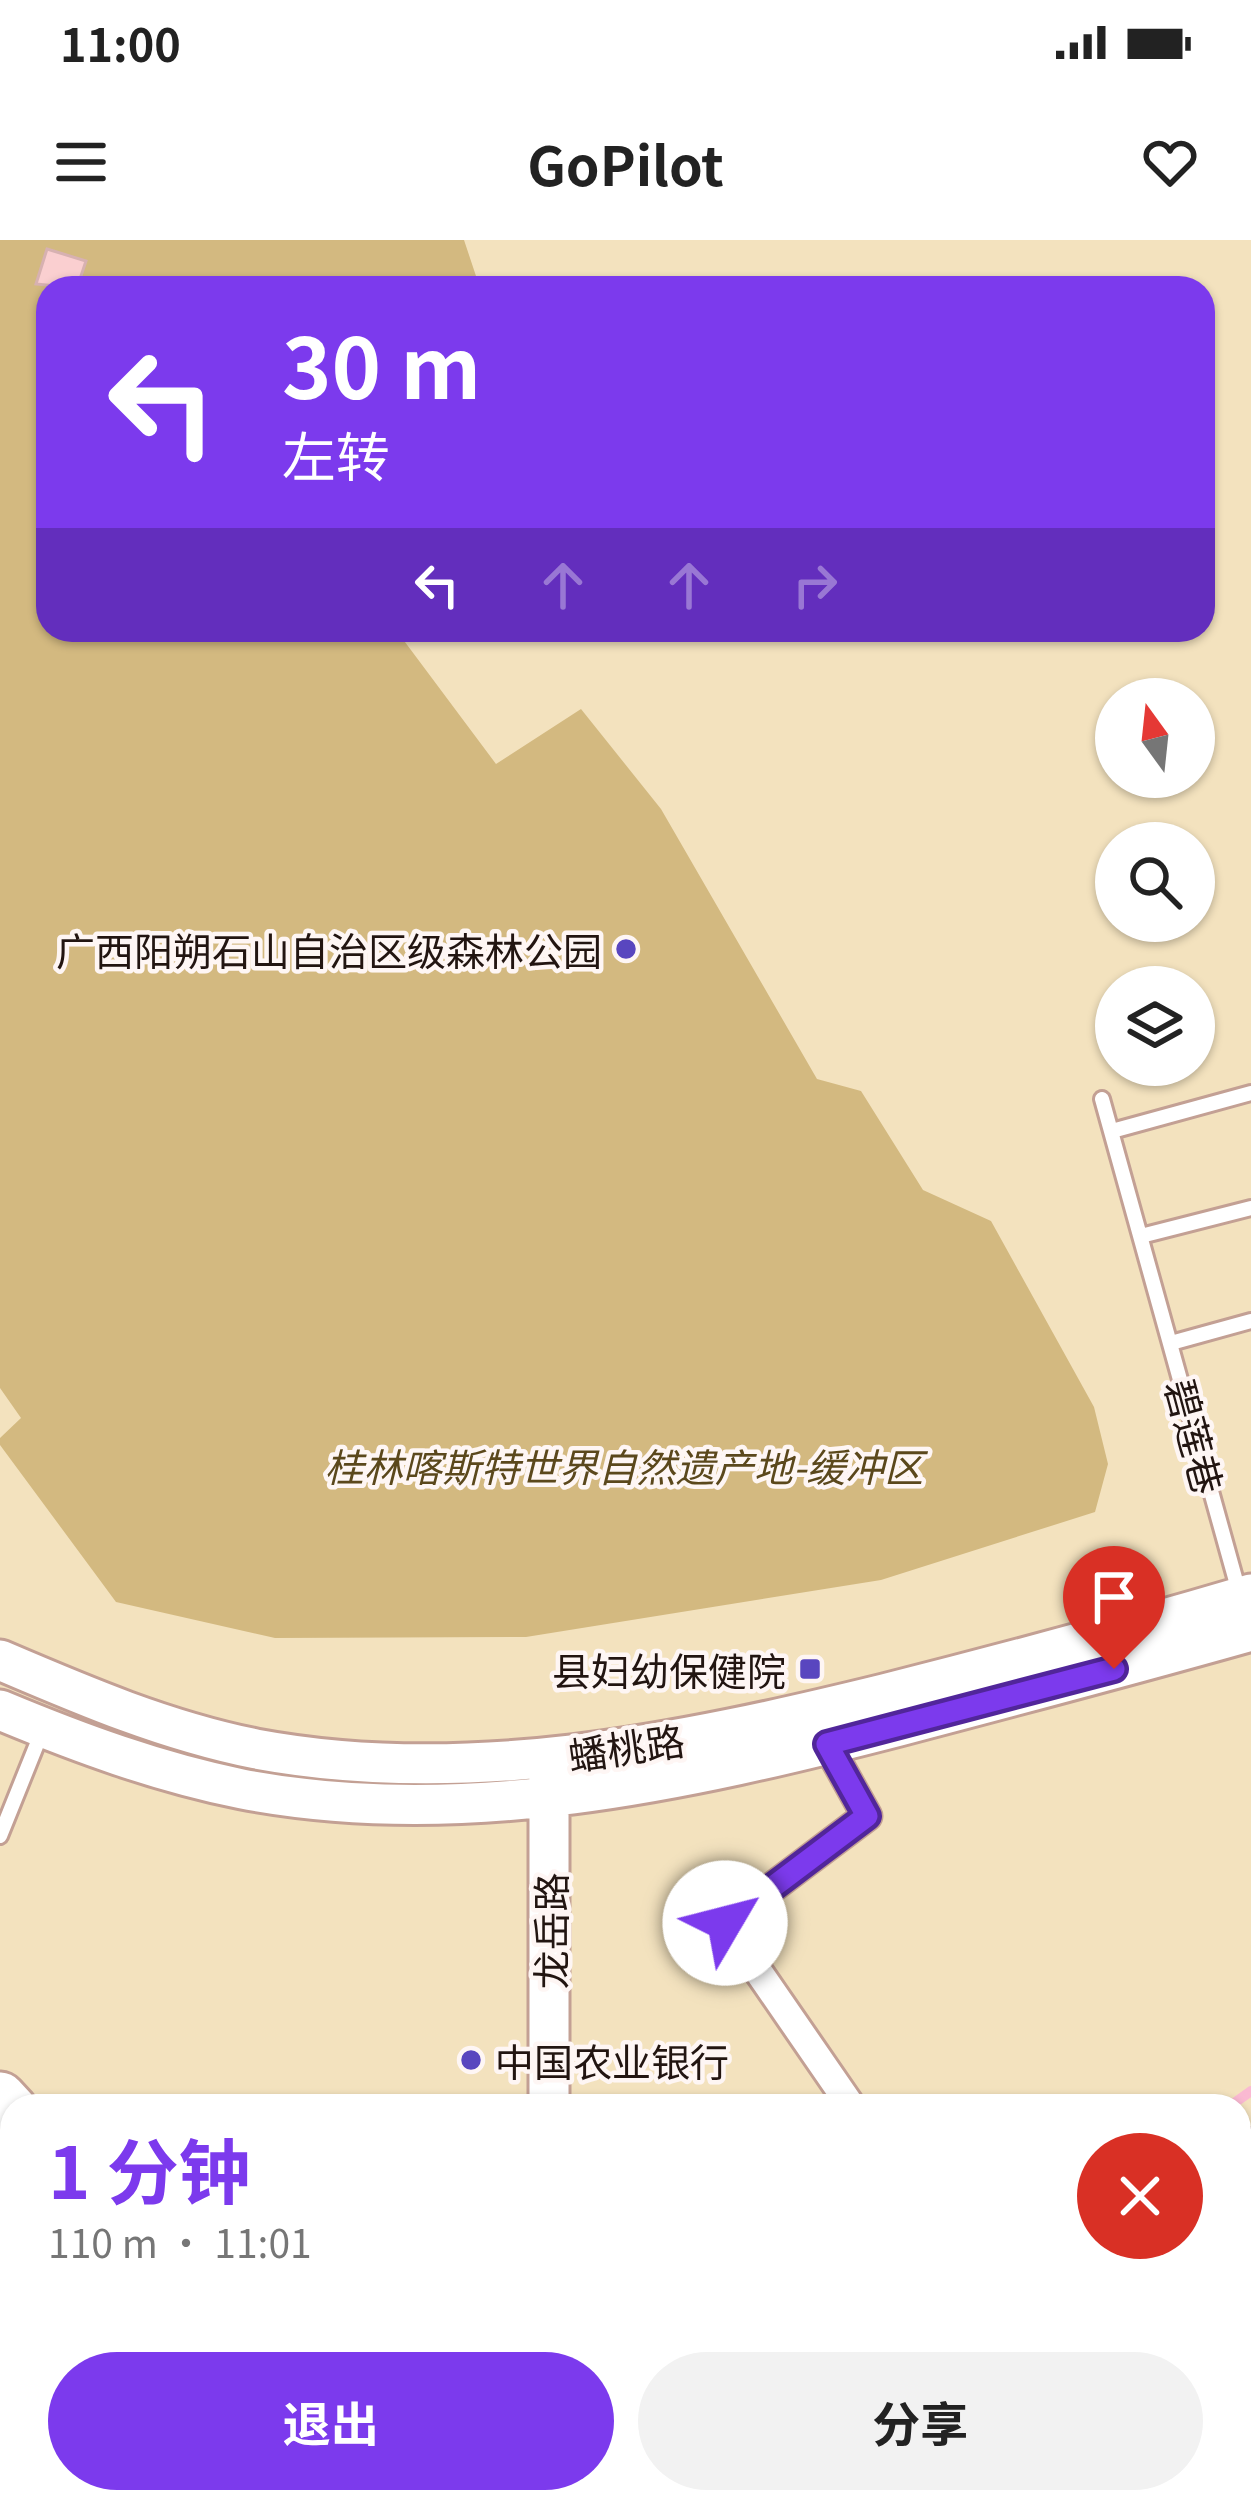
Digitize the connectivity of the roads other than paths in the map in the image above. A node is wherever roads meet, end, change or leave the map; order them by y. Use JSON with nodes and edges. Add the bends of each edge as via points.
{"nodes":[{"id":1,"x":1251,"y":1093,"type":"edge"},
{"id":2,"x":1102,"y":1099,"type":"dead end"},
{"id":3,"x":1112,"y":1131,"type":"junction"},
{"id":4,"x":1251,"y":1208,"type":"edge"},
{"id":5,"x":1141,"y":1237,"type":"junction"},
{"id":6,"x":1251,"y":1322,"type":"edge"},
{"id":7,"x":1171,"y":1343,"type":"junction"},
{"id":8,"x":1248,"y":1618,"type":"edge"},
{"id":9,"x":0,"y":1660,"type":"edge"},
{"id":10,"x":0,"y":1710,"type":"edge"},
{"id":11,"x":44,"y":1728,"type":"junction"},
{"id":12,"x":827,"y":1744,"type":"junction"},
{"id":13,"x":549,"y":1756,"type":"junction"},
{"id":14,"x":549,"y":1796,"type":"junction"},
{"id":15,"x":0,"y":1836,"type":"edge"},
{"id":16,"x":549,"y":2094,"type":"edge"},
{"id":17,"x":842,"y":2094,"type":"edge"}],
"edges":[{"from":1,"to":3,"type":"lane"},
{"from":2,"to":3,"type":"lane","name":"碧莲巷"},
{"from":3,"to":5,"type":"lane","name":"碧莲巷"},
{"from":4,"to":5,"type":"lane"},
{"from":5,"to":7,"type":"lane","name":"碧莲巷"},
{"from":6,"to":7,"type":"lane","name":"碧莲巷"},
{"from":7,"to":8,"type":"lane","name":"碧莲巷"},
{"from":8,"to":12,"type":"main road","name":"蟠桃路"},
{"from":8,"to":13,"type":"main road","name":"蟠桃路","via":[[1015,1661],[690,1739]]},
{"from":9,"to":13,"type":"main road","name":"蟠桃路","via":[[159,1725],[256,1749],[358,1762]]},
{"from":10,"to":11,"type":"main road","name":"蟠桃路"},
{"from":11,"to":14,"type":"main road","name":"蟠桃路","via":[[147,1766],[245,1789],[360,1802]]},
{"from":11,"to":15,"type":"lane"},
{"from":12,"to":14,"type":"main road","name":"蟠桃路","via":[[701,1775]]},
{"from":12,"to":17,"type":"street","via":[[867,1816],[725,1923]]},
{"from":13,"to":14,"type":"main road","name":"龙岳路"},
{"from":14,"to":16,"type":"main road","name":"龙岳路"}]}
